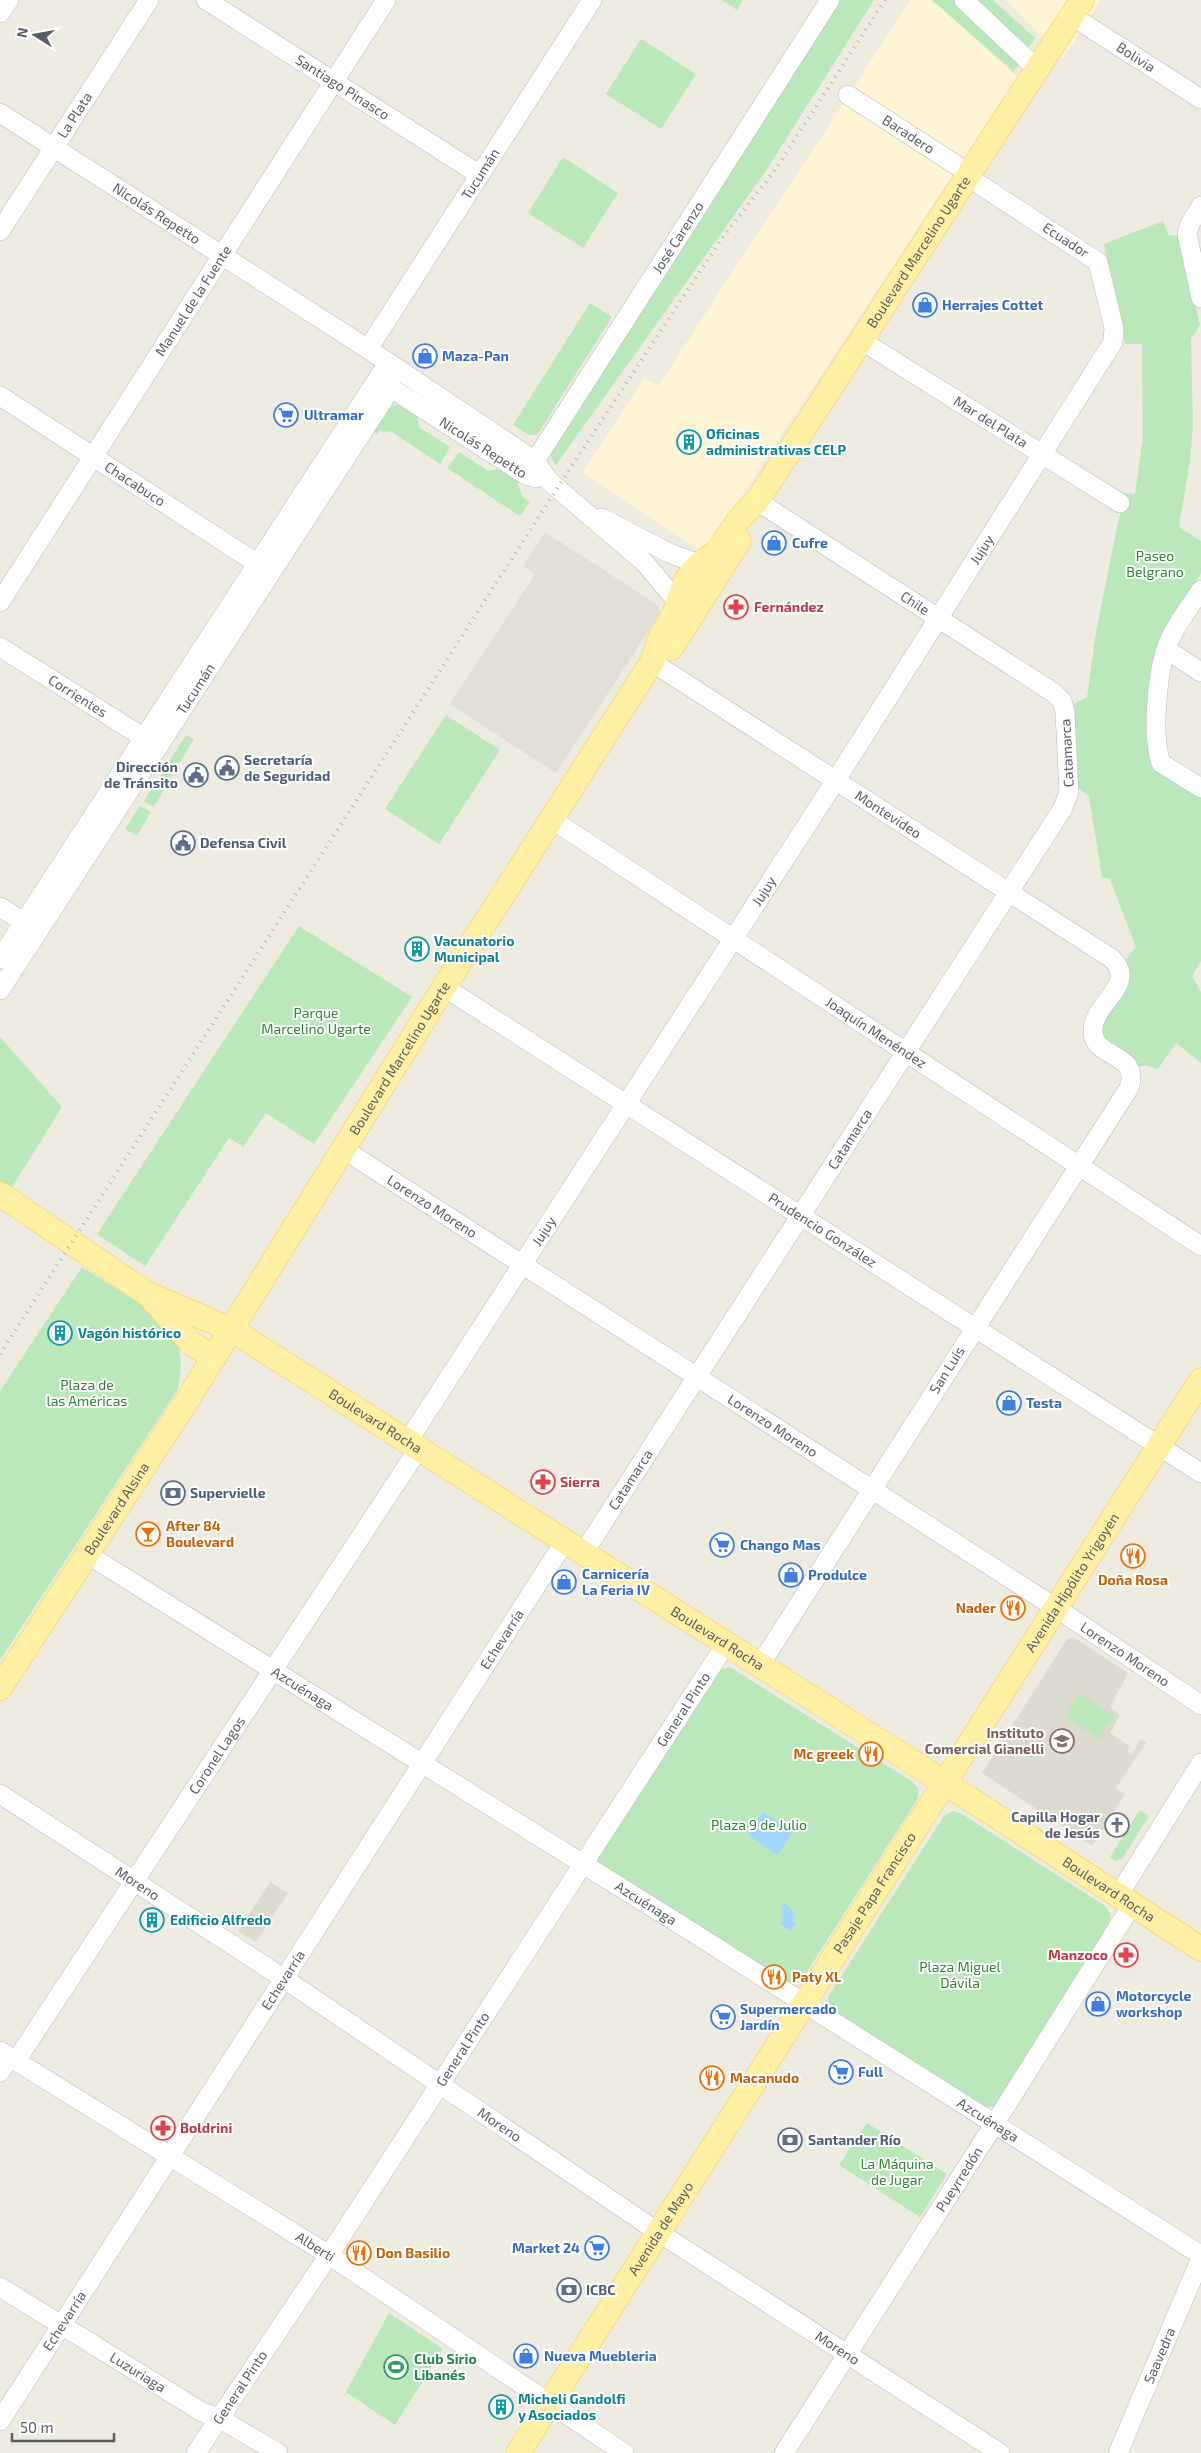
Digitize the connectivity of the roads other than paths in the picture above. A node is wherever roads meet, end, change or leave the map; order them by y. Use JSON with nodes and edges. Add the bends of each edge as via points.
{"nodes":[{"id":1,"x":8,"y":0,"type":"edge"},
{"id":2,"x":149,"y":0,"type":"edge"},
{"id":3,"x":206,"y":0,"type":"edge"},
{"id":4,"x":386,"y":0,"type":"edge"},
{"id":5,"x":592,"y":0,"type":"edge"},
{"id":6,"x":830,"y":0,"type":"edge"},
{"id":7,"x":964,"y":0,"type":"edge"},
{"id":8,"x":1077,"y":8,"type":"edge"},
{"id":9,"x":0,"y":13,"type":"edge"},
{"id":10,"x":1037,"y":69,"type":"junction"},
{"id":11,"x":334,"y":82,"type":"junction"},
{"id":12,"x":848,"y":95,"type":"dead end"},
{"id":13,"x":1201,"y":100,"type":"edge"},
{"id":14,"x":0,"y":113,"type":"edge"},
{"id":15,"x":55,"y":148,"type":"junction"},
{"id":16,"x":480,"y":175,"type":"junction"},
{"id":17,"x":969,"y":176,"type":"junction"},
{"id":18,"x":1201,"y":206,"type":"edge"},
{"id":19,"x":0,"y":231,"type":"edge"},
{"id":20,"x":222,"y":255,"type":"junction"},
{"id":21,"x":1201,"y":298,"type":"edge"},
{"id":22,"x":1114,"y":338,"type":"joint"},
{"id":23,"x":862,"y":340,"type":"junction"},
{"id":24,"x":368,"y":350,"type":"junction"},
{"id":25,"x":388,"y":363,"type":"junction"},
{"id":26,"x":391,"y":388,"type":"junction"},
{"id":27,"x":0,"y":396,"type":"edge"},
{"id":28,"x":1042,"y":454,"type":"junction"},
{"id":29,"x":94,"y":456,"type":"junction"},
{"id":30,"x":530,"y":468,"type":"junction"},
{"id":31,"x":756,"y":503,"type":"junction"},
{"id":32,"x":1120,"y":503,"type":"dead end"},
{"id":33,"x":583,"y":508,"type":"junction"},
{"id":34,"x":264,"y":568,"type":"junction"},
{"id":35,"x":707,"y":573,"type":"junction"},
{"id":36,"x":1201,"y":590,"type":"edge"},
{"id":37,"x":689,"y":601,"type":"junction"},
{"id":38,"x":0,"y":602,"type":"edge"},
{"id":39,"x":937,"y":618,"type":"junction"},
{"id":40,"x":0,"y":647,"type":"edge"},
{"id":41,"x":1167,"y":650,"type":"junction"},
{"id":42,"x":652,"y":662,"type":"junction"},
{"id":43,"x":1201,"y":672,"type":"edge"},
{"id":44,"x":1065,"y":712,"type":"joint"},
{"id":45,"x":150,"y":742,"type":"junction"},
{"id":46,"x":836,"y":780,"type":"junction"},
{"id":47,"x":1201,"y":788,"type":"edge"},
{"id":48,"x":551,"y":819,"type":"junction"},
{"id":49,"x":1009,"y":892,"type":"junction"},
{"id":50,"x":0,"y":908,"type":"edge"},
{"id":51,"x":31,"y":927,"type":"junction"},
{"id":52,"x":732,"y":938,"type":"junction"},
{"id":53,"x":0,"y":959,"type":"edge"},
{"id":54,"x":444,"y":987,"type":"junction"},
{"id":55,"x":0,"y":990,"type":"edge"},
{"id":56,"x":905,"y":1053,"type":"junction"},
{"id":57,"x":1132,"y":1075,"type":"joint"},
{"id":58,"x":626,"y":1104,"type":"junction"},
{"id":59,"x":343,"y":1149,"type":"junction"},
{"id":60,"x":1078,"y":1166,"type":"junction"},
{"id":61,"x":0,"y":1194,"type":"edge"},
{"id":62,"x":801,"y":1216,"type":"junction"},
{"id":63,"x":1201,"y":1246,"type":"edge"},
{"id":64,"x":522,"y":1265,"type":"junction"},
{"id":65,"x":146,"y":1293,"type":"junction"},
{"id":66,"x":974,"y":1327,"type":"junction"},
{"id":67,"x":232,"y":1330,"type":"junction"},
{"id":68,"x":214,"y":1358,"type":"junction"},
{"id":69,"x":696,"y":1377,"type":"junction"},
{"id":70,"x":1201,"y":1380,"type":"edge"},
{"id":71,"x":414,"y":1444,"type":"junction"},
{"id":72,"x":1159,"y":1446,"type":"junction"},
{"id":73,"x":1201,"y":1473,"type":"edge"},
{"id":74,"x":870,"y":1490,"type":"junction"},
{"id":75,"x":574,"y":1547,"type":"junction"},
{"id":76,"x":87,"y":1554,"type":"junction"},
{"id":77,"x":1056,"y":1608,"type":"junction"},
{"id":78,"x":726,"y":1644,"type":"junction"},
{"id":79,"x":760,"y":1665,"type":"junction"},
{"id":80,"x":274,"y":1671,"type":"junction"},
{"id":81,"x":0,"y":1688,"type":"edge"},
{"id":82,"x":1201,"y":1704,"type":"edge"},
{"id":83,"x":422,"y":1763,"type":"junction"},
{"id":84,"x":1201,"y":1763,"type":"edge"},
{"id":85,"x":946,"y":1784,"type":"junction"},
{"id":86,"x":0,"y":1794,"type":"edge"},
{"id":87,"x":583,"y":1865,"type":"junction"},
{"id":88,"x":135,"y":1883,"type":"junction"},
{"id":89,"x":1125,"y":1900,"type":"junction"},
{"id":90,"x":1201,"y":1949,"type":"edge"},
{"id":91,"x":283,"y":1978,"type":"junction"},
{"id":92,"x":805,"y":2005,"type":"junction"},
{"id":93,"x":6,"y":2060,"type":"edge"},
{"id":94,"x":439,"y":2085,"type":"junction"},
{"id":95,"x":995,"y":2124,"type":"junction"},
{"id":96,"x":169,"y":2156,"type":"junction"},
{"id":97,"x":658,"y":2232,"type":"junction"},
{"id":98,"x":329,"y":2255,"type":"junction"},
{"id":99,"x":1201,"y":2256,"type":"edge"},
{"id":100,"x":0,"y":2287,"type":"edge"},
{"id":101,"x":61,"y":2325,"type":"junction"},
{"id":102,"x":848,"y":2354,"type":"junction"},
{"id":103,"x":549,"y":2404,"type":"junction"},
{"id":104,"x":220,"y":2418,"type":"junction"},
{"id":105,"x":0,"y":2421,"type":"edge"},
{"id":106,"x":196,"y":2453,"type":"edge"},
{"id":107,"x":278,"y":2453,"type":"edge"},
{"id":108,"x":518,"y":2453,"type":"edge"},
{"id":109,"x":624,"y":2453,"type":"edge"},
{"id":110,"x":784,"y":2453,"type":"edge"},
{"id":111,"x":1000,"y":2453,"type":"edge"},
{"id":112,"x":1118,"y":2453,"type":"edge"}],
"edges":[{"from":1,"to":9,"type":"street"},
{"from":2,"to":15,"type":"street","name":"La Plata"},
{"from":3,"to":11,"type":"street","name":"Santiago Pinasco"},
{"from":4,"to":11,"type":"street","name":"Manuel de la Fuente"},
{"from":5,"to":16,"type":"street","name":"Tucumán"},
{"from":6,"to":30,"type":"street","name":"José Carenzo"},
{"from":7,"to":10,"type":"street"},
{"from":8,"to":10,"type":"main road","name":"Boulevard Marcelino Ugarte"},
{"from":8,"to":13,"type":"street","name":"Bolivia"},
{"from":10,"to":17,"type":"main road","name":"Boulevard Marcelino Ugarte"},
{"from":11,"to":16,"type":"street","name":"Santiago Pinasco"},
{"from":11,"to":20,"type":"street","name":"Manuel de la Fuente"},
{"from":12,"to":17,"type":"street","name":"Baradero"},
{"from":14,"to":15,"type":"street","name":"Nicolás Repetto"},
{"from":15,"to":19,"type":"street","name":"La Plata"},
{"from":15,"to":20,"type":"street","name":"Nicolás Repetto"},
{"from":16,"to":24,"type":"street","name":"Tucumán"},
{"from":17,"to":22,"type":"street","name":"Ecuador","via":[[1098,262]]},
{"from":17,"to":23,"type":"main road","name":"Boulevard Marcelino Ugarte"},
{"from":18,"to":21,"type":"street","via":[[1187,234]]},
{"from":20,"to":24,"type":"street","name":"Nicolás Repetto"},
{"from":20,"to":29,"type":"street","name":"Manuel de la Fuente"},
{"from":22,"to":28,"type":"street","name":"Jujuy"},
{"from":23,"to":28,"type":"street","name":"Mar del Plata"},
{"from":23,"to":31,"type":"main road","name":"Boulevard Marcelino Ugarte"},
{"from":24,"to":25,"type":"street","name":"Nicolás Repetto"},
{"from":25,"to":26,"type":"street"},
{"from":25,"to":30,"type":"street","name":"Nicolás Repetto"},
{"from":25,"to":34,"type":"street","name":"Tucumán"},
{"from":26,"to":30,"type":"street","name":"Nicolás Repetto"},
{"from":26,"to":34,"type":"street","name":"Tucumán"},
{"from":27,"to":29,"type":"street","name":"Chacabuco"},
{"from":28,"to":32,"type":"street","name":"Mar del Plata"},
{"from":28,"to":39,"type":"street","name":"Jujuy"},
{"from":29,"to":34,"type":"street","name":"Chacabuco"},
{"from":29,"to":38,"type":"street","name":"Manuel de la Fuente"},
{"from":30,"to":33,"type":"street","name":"Nicolás Repetto"},
{"from":31,"to":35,"type":"main road","name":"Boulevard Marcelino Ugarte","via":[[740,518]]},
{"from":31,"to":39,"type":"street","name":"Chile"},
{"from":33,"to":35,"type":"street","name":"Nicolás Repetto"},
{"from":33,"to":37,"type":"street","name":"Nicolás Repetto","via":[[645,563],[670,593]]},
{"from":34,"to":45,"type":"street","name":"Tucumán"},
{"from":35,"to":37,"type":"main road","name":"Boulevard Marcelino Ugarte","via":[[686,580]]},
{"from":36,"to":41,"type":"street","via":[[1171,636]]},
{"from":37,"to":42,"type":"main road","name":"Boulevard Marcelino Ugarte","via":[[674,614],[660,638]]},
{"from":39,"to":44,"type":"street","name":"Chile","via":[[1054,692],[1062,701]]},
{"from":39,"to":46,"type":"street","name":"Jujuy"},
{"from":40,"to":45,"type":"street","name":"Corrientes"},
{"from":41,"to":43,"type":"street"},
{"from":41,"to":47,"type":"street","via":[[1161,674],[1155,736],[1161,763]]},
{"from":42,"to":46,"type":"street","name":"Montevideo"},
{"from":42,"to":48,"type":"main road","name":"Boulevard Marcelino Ugarte"},
{"from":44,"to":49,"type":"street","name":"Catamarca","via":[[1068,798]]},
{"from":45,"to":51,"type":"street","name":"Tucumán"},
{"from":46,"to":49,"type":"street","name":"Montevideo"},
{"from":46,"to":52,"type":"street","name":"Jujuy"},
{"from":48,"to":52,"type":"street","name":"Joaquín Menéndez"},
{"from":48,"to":54,"type":"main road","name":"Boulevard Marcelino Ugarte"},
{"from":49,"to":56,"type":"street","name":"Catamarca"},
{"from":49,"to":57,"type":"street","name":"Montevideo","via":[[1111,958],[1120,970],[1117,987],[1094,1023],[1093,1036],[1101,1048],[1124,1061]]},
{"from":50,"to":51,"type":"street"},
{"from":51,"to":53,"type":"street","name":"Tucumán"},
{"from":51,"to":55,"type":"street","name":"Tucumán"},
{"from":52,"to":56,"type":"street","name":"Joaquín Menéndez"},
{"from":52,"to":58,"type":"street","name":"Jujuy"},
{"from":54,"to":58,"type":"street","name":"Prudencio González"},
{"from":54,"to":59,"type":"main road","name":"Boulevard Marcelino Ugarte"},
{"from":56,"to":60,"type":"street","name":"Joaquín Menéndez"},
{"from":56,"to":62,"type":"street","name":"Catamarca"},
{"from":57,"to":60,"type":"street","name":"San Luis","via":[[1129,1088]]},
{"from":58,"to":62,"type":"street","name":"Prudencio González"},
{"from":58,"to":64,"type":"street","name":"Jujuy"},
{"from":59,"to":64,"type":"street","name":"Lorenzo Moreno"},
{"from":59,"to":67,"type":"main road","name":"Boulevard Marcelino Ugarte"},
{"from":60,"to":63,"type":"street","name":"Joaquín Menéndez"},
{"from":60,"to":66,"type":"street","name":"San Luis"},
{"from":61,"to":65,"type":"main road"},
{"from":62,"to":66,"type":"street","name":"Prudencio González"},
{"from":62,"to":69,"type":"street","name":"Catamarca"},
{"from":64,"to":69,"type":"street","name":"Lorenzo Moreno"},
{"from":64,"to":71,"type":"street","name":"Jujuy"},
{"from":65,"to":67,"type":"main road","name":"Boulevard Rocha"},
{"from":65,"to":68,"type":"main road","via":[[191,1343]]},
{"from":66,"to":72,"type":"street","name":"Prudencio González"},
{"from":66,"to":74,"type":"street","name":"San Luis"},
{"from":67,"to":68,"type":"main road","name":"Boulevard Alsina"},
{"from":67,"to":71,"type":"main road","name":"Boulevard Rocha"},
{"from":68,"to":76,"type":"main road","name":"Boulevard Alsina"},
{"from":69,"to":74,"type":"street","name":"Lorenzo Moreno"},
{"from":69,"to":75,"type":"street","name":"Catamarca"},
{"from":70,"to":72,"type":"main road","name":"Avenida Hipólito Yrigoyen"},
{"from":71,"to":75,"type":"main road","name":"Boulevard Rocha"},
{"from":71,"to":80,"type":"street","name":"Coronel Lagos"},
{"from":72,"to":73,"type":"street","name":"Prudencio González"},
{"from":72,"to":77,"type":"main road","name":"Avenida Hipólito Yrigoyen"},
{"from":74,"to":77,"type":"street","name":"Lorenzo Moreno"},
{"from":74,"to":79,"type":"street","name":"San Luis"},
{"from":75,"to":78,"type":"main road","name":"Boulevard Rocha"},
{"from":75,"to":83,"type":"street","name":"Echevarría"},
{"from":76,"to":80,"type":"street","name":"Azcuénaga"},
{"from":76,"to":81,"type":"main road","name":"Boulevard Alsina"},
{"from":77,"to":82,"type":"street","name":"Lorenzo Moreno"},
{"from":77,"to":85,"type":"main road","name":"Avenida Hipólito Yrigoyen"},
{"from":78,"to":79,"type":"main road","name":"Boulevard Rocha"},
{"from":78,"to":87,"type":"street","name":"General Pinto"},
{"from":79,"to":85,"type":"main road","name":"Boulevard Rocha"},
{"from":80,"to":83,"type":"street","name":"Azcuénaga"},
{"from":80,"to":88,"type":"street","name":"Coronel Lagos"},
{"from":83,"to":87,"type":"street","name":"Azcuénaga"},
{"from":83,"to":91,"type":"street","name":"Echevarría"},
{"from":84,"to":89,"type":"street","name":"Pueyrredón"},
{"from":85,"to":89,"type":"main road","name":"Boulevard Rocha"},
{"from":85,"to":92,"type":"main road","name":"Pasaje Papa Francisco"},
{"from":86,"to":88,"type":"street","name":"Moreno"},
{"from":87,"to":92,"type":"street","name":"Azcuénaga"},
{"from":87,"to":94,"type":"street","name":"General Pinto"},
{"from":88,"to":91,"type":"street","name":"Moreno"},
{"from":88,"to":93,"type":"street","name":"Coronel Lagos"},
{"from":89,"to":90,"type":"main road","name":"Boulevard Rocha"},
{"from":89,"to":95,"type":"street","name":"Pueyrredón"},
{"from":91,"to":94,"type":"street","name":"Moreno"},
{"from":91,"to":96,"type":"street","name":"Echevarría"},
{"from":92,"to":95,"type":"street","name":"Azcuénaga"},
{"from":92,"to":97,"type":"main road","name":"Avenida de Mayo"},
{"from":93,"to":96,"type":"street","name":"Alberti"},
{"from":94,"to":97,"type":"street","name":"Moreno"},
{"from":94,"to":98,"type":"street","name":"General Pinto"},
{"from":95,"to":99,"type":"street","name":"Azcuénaga"},
{"from":95,"to":102,"type":"street","name":"Pueyrredón"},
{"from":96,"to":98,"type":"street","name":"Alberti"},
{"from":96,"to":101,"type":"street","name":"Echevarría"},
{"from":97,"to":102,"type":"street","name":"Moreno"},
{"from":97,"to":103,"type":"main road","name":"Avenida de Mayo"},
{"from":98,"to":103,"type":"street","name":"Alberti"},
{"from":98,"to":104,"type":"street","name":"General Pinto"},
{"from":99,"to":112,"type":"street","name":"Saavedra"},
{"from":100,"to":101,"type":"street","name":"Luzuriaga"},
{"from":101,"to":104,"type":"street","name":"Luzuriaga","via":[[202,2412]]},
{"from":101,"to":105,"type":"street","name":"Echevarría"},
{"from":102,"to":110,"type":"street","name":"Pueyrredón"},
{"from":102,"to":111,"type":"street","name":"Moreno"},
{"from":103,"to":108,"type":"main road","name":"Avenida de Mayo"},
{"from":103,"to":109,"type":"street","name":"Alberti"},
{"from":104,"to":106,"type":"street","name":"General Pinto"},
{"from":104,"to":107,"type":"street","name":"Luzuriaga"}]}
